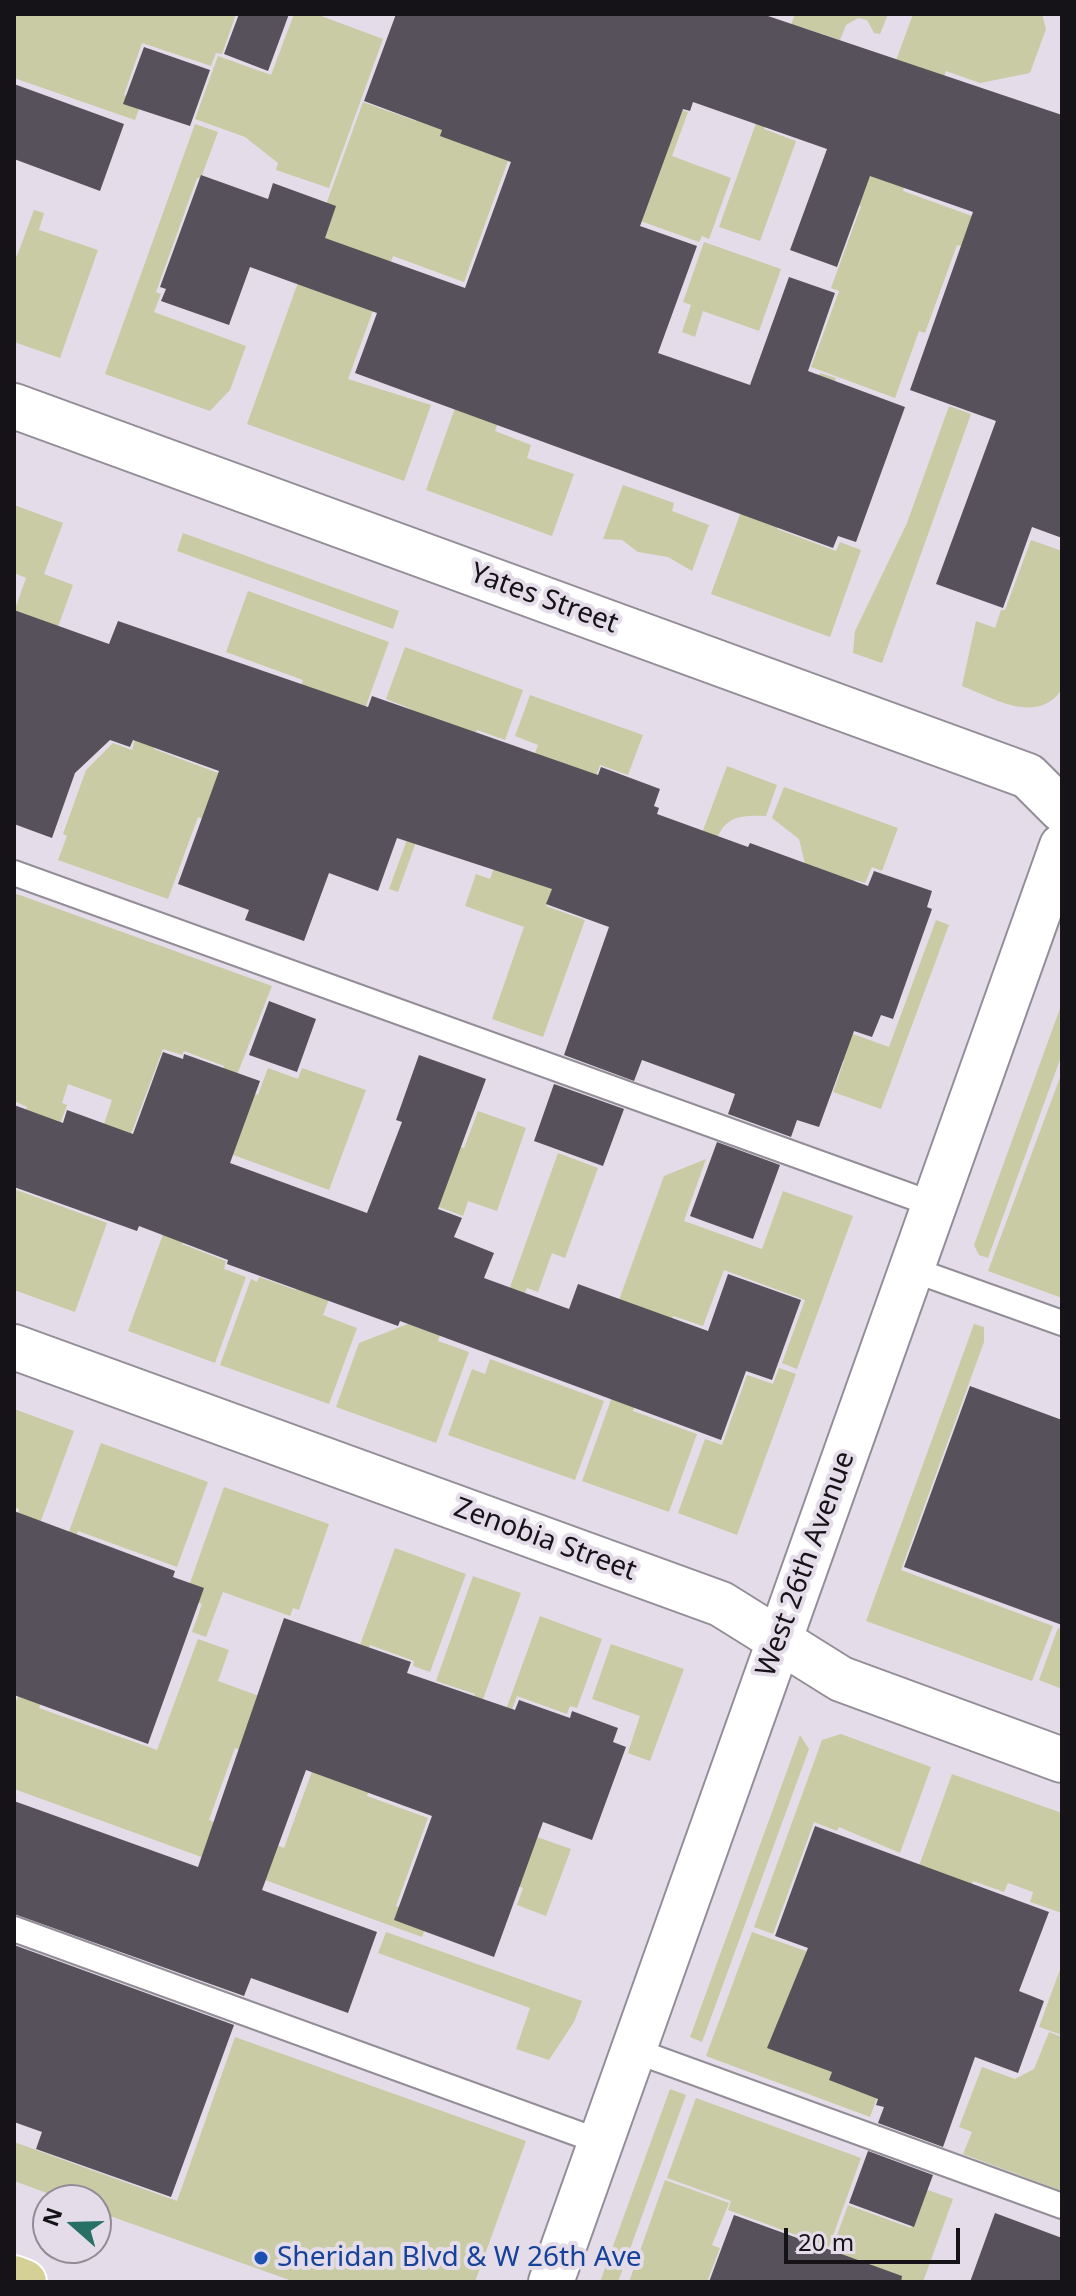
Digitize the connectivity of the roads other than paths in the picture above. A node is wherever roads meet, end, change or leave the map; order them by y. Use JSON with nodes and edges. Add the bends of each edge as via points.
{"nodes":[{"id":1,"x":14,"y":406,"type":"edge"},
{"id":2,"x":1062,"y":810,"type":"edge"},
{"id":3,"x":1062,"y":846,"type":"edge"},
{"id":4,"x":14,"y":873,"type":"edge"},
{"id":5,"x":935,"y":1205,"type":"junction"},
{"id":6,"x":911,"y":1269,"type":"junction"},
{"id":7,"x":1062,"y":1323,"type":"edge"},
{"id":8,"x":14,"y":1347,"type":"edge"},
{"id":9,"x":779,"y":1640,"type":"junction"},
{"id":10,"x":1062,"y":1760,"type":"edge"},
{"id":11,"x":14,"y":1929,"type":"edge"},
{"id":12,"x":633,"y":2050,"type":"junction"},
{"id":13,"x":601,"y":2142,"type":"junction"},
{"id":14,"x":1062,"y":2206,"type":"edge"},
{"id":15,"x":14,"y":2278,"type":"edge"},
{"id":16,"x":24,"y":2282,"type":"edge"},
{"id":17,"x":551,"y":2282,"type":"edge"}],
"edges":[{"from":1,"to":2,"type":"street","name":"Yates Street","via":[[1028,776]]},
{"from":3,"to":5,"type":"street","name":"West 26th Avenue"},
{"from":4,"to":5,"type":"lane"},
{"from":5,"to":6,"type":"street","name":"West 26th Avenue"},
{"from":6,"to":7,"type":"lane"},
{"from":6,"to":9,"type":"street","name":"West 26th Avenue"},
{"from":8,"to":9,"type":"street","name":"Zenobia Street","via":[[721,1604]]},
{"from":9,"to":10,"type":"street","name":"Zenobia Street","via":[[841,1679]]},
{"from":9,"to":12,"type":"street","name":"West 26th Avenue"},
{"from":11,"to":13,"type":"lane"},
{"from":12,"to":13,"type":"street","name":"West 26th Avenue"},
{"from":12,"to":14,"type":"lane"},
{"from":13,"to":17,"type":"street","name":"West 26th Avenue"},
{"from":15,"to":16,"type":"main road"}]}
